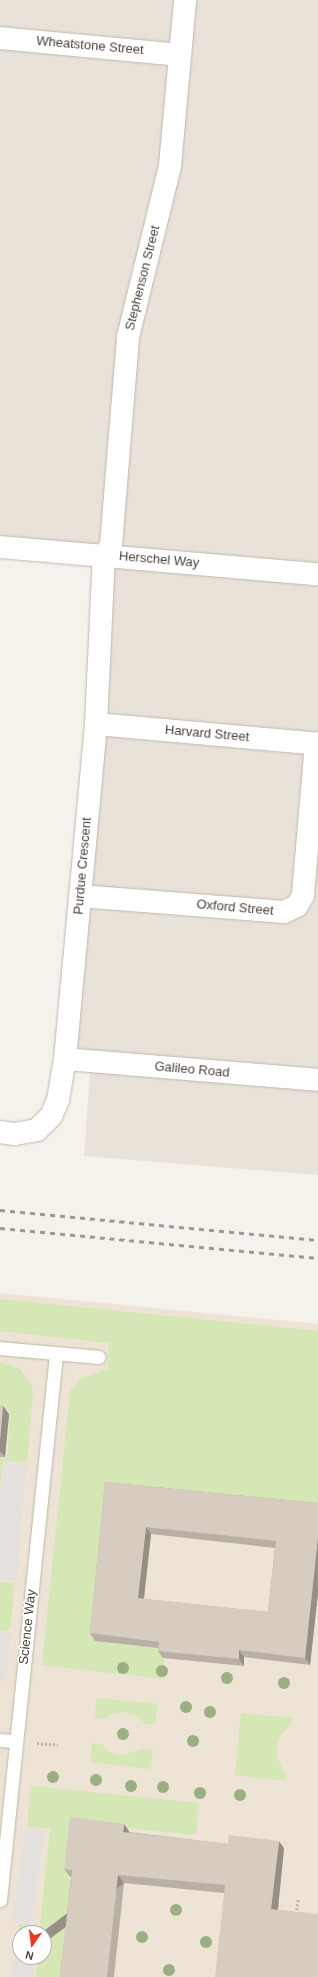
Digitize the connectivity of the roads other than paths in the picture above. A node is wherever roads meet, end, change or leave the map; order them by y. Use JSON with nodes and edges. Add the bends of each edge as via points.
{"nodes":[{"id":1,"x":185,"y":0,"type":"edge"},
{"id":2,"x":0,"y":38,"type":"edge"},
{"id":3,"x":180,"y":55,"type":"junction"},
{"id":4,"x":0,"y":547,"type":"edge"},
{"id":5,"x":104,"y":556,"type":"junction"},
{"id":6,"x":318,"y":574,"type":"edge"},
{"id":7,"x":96,"y":724,"type":"junction"},
{"id":8,"x":317,"y":744,"type":"edge"},
{"id":9,"x":80,"y":896,"type":"junction"},
{"id":10,"x":65,"y":1059,"type":"junction"},
{"id":11,"x":318,"y":1080,"type":"edge"},
{"id":12,"x":0,"y":1132,"type":"edge"},
{"id":13,"x":0,"y":1348,"type":"edge"},
{"id":14,"x":56,"y":1354,"type":"junction"},
{"id":15,"x":99,"y":1357,"type":"dead end"},
{"id":16,"x":0,"y":1740,"type":"edge"},
{"id":17,"x":16,"y":1741,"type":"junction"},
{"id":18,"x":0,"y":1900,"type":"edge"}],
"edges":[{"from":1,"to":3,"type":"street","name":"Stephenson Street"},
{"from":2,"to":3,"type":"street","name":"Wheatstone Street"},
{"from":3,"to":5,"type":"street","name":"Stephenson Street","via":[[170,166],[128,337],[111,545]]},
{"from":4,"to":5,"type":"street","name":"Herschel Way"},
{"from":5,"to":6,"type":"street","name":"Herschel Way"},
{"from":5,"to":7,"type":"street","name":"Purdue Crescent"},
{"from":7,"to":8,"type":"street","name":"Harvard Street"},
{"from":7,"to":9,"type":"street","name":"Purdue Crescent"},
{"from":8,"to":9,"type":"street","name":"Oxford Street","via":[[303,895],[297,906],[284,912]]},
{"from":9,"to":10,"type":"street","name":"Purdue Crescent"},
{"from":10,"to":11,"type":"street","name":"Galileo Road"},
{"from":10,"to":12,"type":"street","name":"Purdue Crescent","via":[[58,1100],[51,1116],[37,1130],[15,1134]]},
{"from":13,"to":14,"type":"lane"},
{"from":14,"to":15,"type":"lane"},
{"from":14,"to":17,"type":"lane","name":"Science Way"},
{"from":16,"to":17,"type":"lane"},
{"from":17,"to":18,"type":"lane","name":"Science Way"}]}
